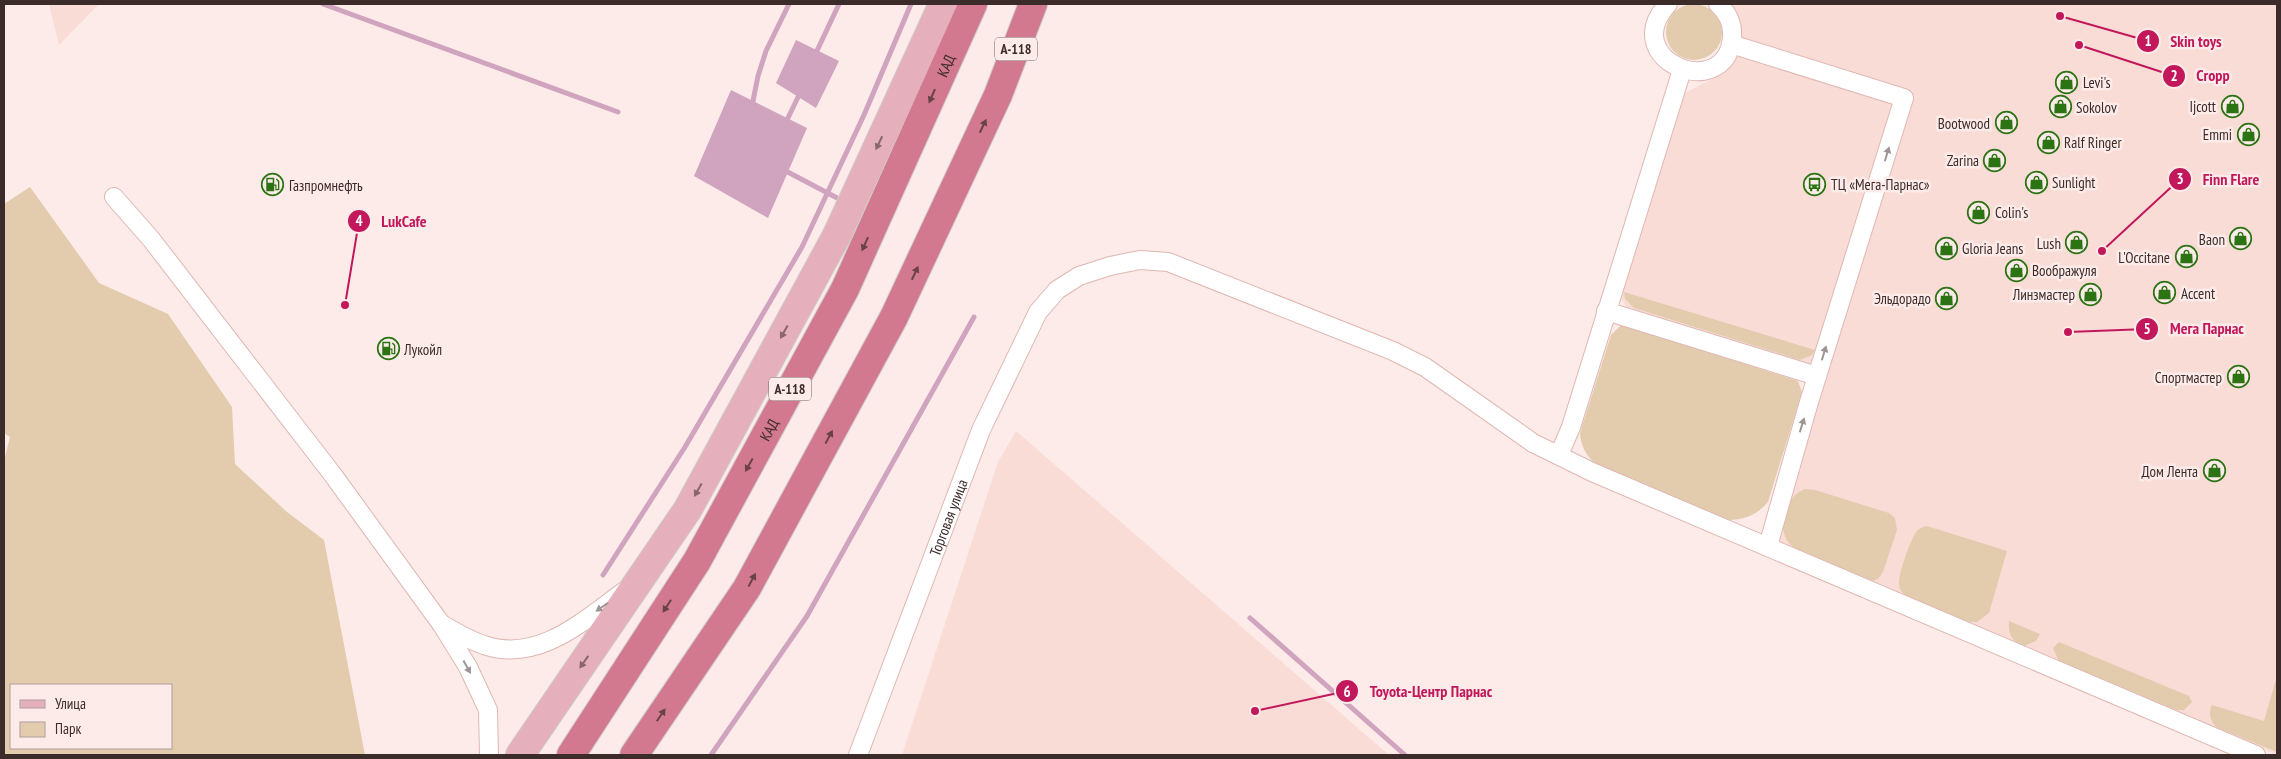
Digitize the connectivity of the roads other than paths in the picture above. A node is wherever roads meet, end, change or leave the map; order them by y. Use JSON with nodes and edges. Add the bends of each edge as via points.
{"nodes":[{"id":1,"x":943,"y":4,"type":"edge"},
{"id":2,"x":973,"y":4,"type":"edge"},
{"id":3,"x":1033,"y":4,"type":"edge"},
{"id":4,"x":1668,"y":4,"type":"edge"},
{"id":5,"x":1718,"y":4,"type":"edge"},
{"id":6,"x":1731,"y":44,"type":"junction"},
{"id":7,"x":1682,"y":70,"type":"junction"},
{"id":8,"x":114,"y":197,"type":"dead end"},
{"id":9,"x":1606,"y":311,"type":"junction"},
{"id":10,"x":1817,"y":376,"type":"junction"},
{"id":11,"x":1559,"y":455,"type":"junction"},
{"id":12,"x":1768,"y":546,"type":"junction"},
{"id":13,"x":642,"y":578,"type":"junction"},
{"id":14,"x":442,"y":625,"type":"junction"},
{"id":15,"x":489,"y":755,"type":"edge"},
{"id":16,"x":520,"y":755,"type":"edge"},
{"id":17,"x":570,"y":755,"type":"edge"},
{"id":18,"x":634,"y":755,"type":"edge"},
{"id":19,"x":858,"y":755,"type":"edge"},
{"id":20,"x":2256,"y":755,"type":"edge"}],
"edges":[{"from":1,"to":13,"type":"main road","one_way":true,"via":[[837,235],[688,509]]},
{"from":2,"to":17,"type":"highway","name":"КАД","number":"А-118","one_way":true,"via":[[845,289],[697,561]]},
{"from":18,"to":3,"type":"highway","number":"А-118","one_way":true,"via":[[747,588],[894,318],[998,95]]},
{"from":4,"to":7,"type":"street","via":[[1656,22],[1657,46],[1662,56]]},
{"from":5,"to":6,"type":"street","via":[[1730,20]]},
{"from":6,"to":7,"type":"street","via":[[1726,55],[1706,70]]},
{"from":10,"to":6,"type":"street","one_way":true,"via":[[1904,98]]},
{"from":7,"to":9,"type":"street"},
{"from":8,"to":14,"type":"street","via":[[151,239],[332,474]]},
{"from":9,"to":10,"type":"street"},
{"from":9,"to":11,"type":"street","via":[[1571,427]]},
{"from":12,"to":10,"type":"street","one_way":true},
{"from":11,"to":12,"type":"street","name":"Торговая улица"},
{"from":11,"to":19,"type":"street","name":"Торговая улица","via":[[1533,443],[1425,367],[1393,351],[1168,262],[1140,260],[1079,276],[1056,290],[1038,312],[981,430]]},
{"from":12,"to":20,"type":"street","name":"Торговая улица"},
{"from":13,"to":14,"type":"street","one_way":true,"via":[[553,641],[516,651],[484,646]]},
{"from":13,"to":16,"type":"main road","one_way":true},
{"from":14,"to":15,"type":"street","one_way":true,"via":[[468,667],[488,710]]}]}
